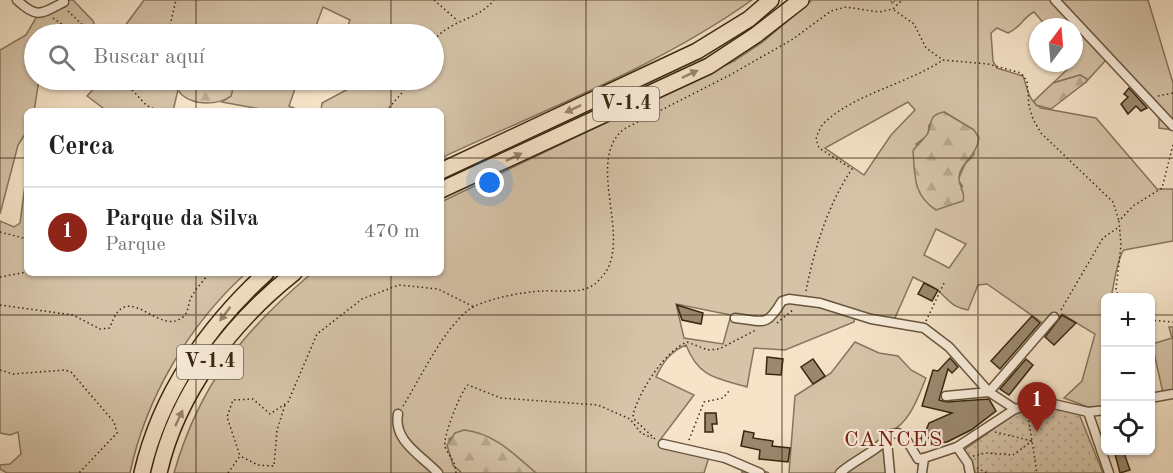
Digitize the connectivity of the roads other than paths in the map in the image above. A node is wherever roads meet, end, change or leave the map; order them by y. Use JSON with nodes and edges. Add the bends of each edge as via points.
{"nodes":[{"id":1,"x":17,"y":0,"type":"edge"},
{"id":2,"x":771,"y":0,"type":"edge"},
{"id":3,"x":801,"y":0,"type":"edge"},
{"id":4,"x":1055,"y":0,"type":"edge"},
{"id":5,"x":64,"y":2,"type":"road end"},
{"id":6,"x":1173,"y":126,"type":"edge"},
{"id":7,"x":444,"y":170,"type":"edge"},
{"id":8,"x":444,"y":189,"type":"edge"},
{"id":9,"x":263,"y":276,"type":"edge"},
{"id":10,"x":290,"y":276,"type":"edge"},
{"id":11,"x":1054,"y":317,"type":"road end"},
{"id":12,"x":735,"y":318,"type":"dead end"},
{"id":13,"x":989,"y":392,"type":"junction"},
{"id":14,"x":1173,"y":393,"type":"edge"},
{"id":15,"x":946,"y":396,"type":"dead end"},
{"id":16,"x":1155,"y":397,"type":"edge"},
{"id":17,"x":1015,"y":409,"type":"junction"},
{"id":18,"x":1101,"y":411,"type":"edge"},
{"id":19,"x":1088,"y":412,"type":"junction"},
{"id":20,"x":398,"y":414,"type":"road end"},
{"id":21,"x":886,"y":441,"type":"junction"},
{"id":22,"x":663,"y":444,"type":"road end"},
{"id":23,"x":957,"y":447,"type":"junction"},
{"id":24,"x":924,"y":458,"type":"junction"},
{"id":25,"x":142,"y":473,"type":"edge"},
{"id":26,"x":159,"y":473,"type":"edge"},
{"id":27,"x":438,"y":473,"type":"edge"},
{"id":28,"x":760,"y":473,"type":"edge"},
{"id":29,"x":840,"y":473,"type":"edge"},
{"id":30,"x":890,"y":473,"type":"edge"},
{"id":31,"x":922,"y":473,"type":"edge"},
{"id":32,"x":970,"y":473,"type":"edge"},
{"id":33,"x":1109,"y":473,"type":"edge"}],
"edges":[{"from":1,"to":5,"type":"street","via":[[34,13]]},
{"from":2,"to":7,"type":"highway","number":"V-1.4","one_way":true,"via":[[749,19],[697,51]]},
{"from":8,"to":3,"type":"highway","number":"V-1.4","one_way":true,"via":[[709,66]]},
{"from":4,"to":6,"type":"street"},
{"from":9,"to":25,"type":"highway","number":"V-1.4","one_way":true,"via":[[231,306],[192,357],[167,405]]},
{"from":26,"to":10,"type":"highway","number":"V-1.4","one_way":true,"via":[[195,386],[223,342],[267,294]]},
{"from":11,"to":13,"type":"street"},
{"from":12,"to":13,"type":"street","via":[[766,321],[782,301],[804,301],[924,328],[949,348]]},
{"from":13,"to":15,"type":"street"},
{"from":13,"to":17,"type":"street"},
{"from":14,"to":16,"type":"street"},
{"from":17,"to":19,"type":"street","via":[[1045,402]]},
{"from":17,"to":23,"type":"street"},
{"from":18,"to":19,"type":"street"},
{"from":19,"to":33,"type":"street"},
{"from":20,"to":27,"type":"street","via":[[396,427],[401,438]]},
{"from":21,"to":24,"type":"street","via":[[890,434],[898,433],[906,438],[918,459]]},
{"from":21,"to":29,"type":"street","via":[[853,460]]},
{"from":21,"to":30,"type":"street"},
{"from":22,"to":28,"type":"street","via":[[725,458]]},
{"from":23,"to":24,"type":"street"},
{"from":23,"to":32,"type":"street"},
{"from":24,"to":31,"type":"street"}]}
